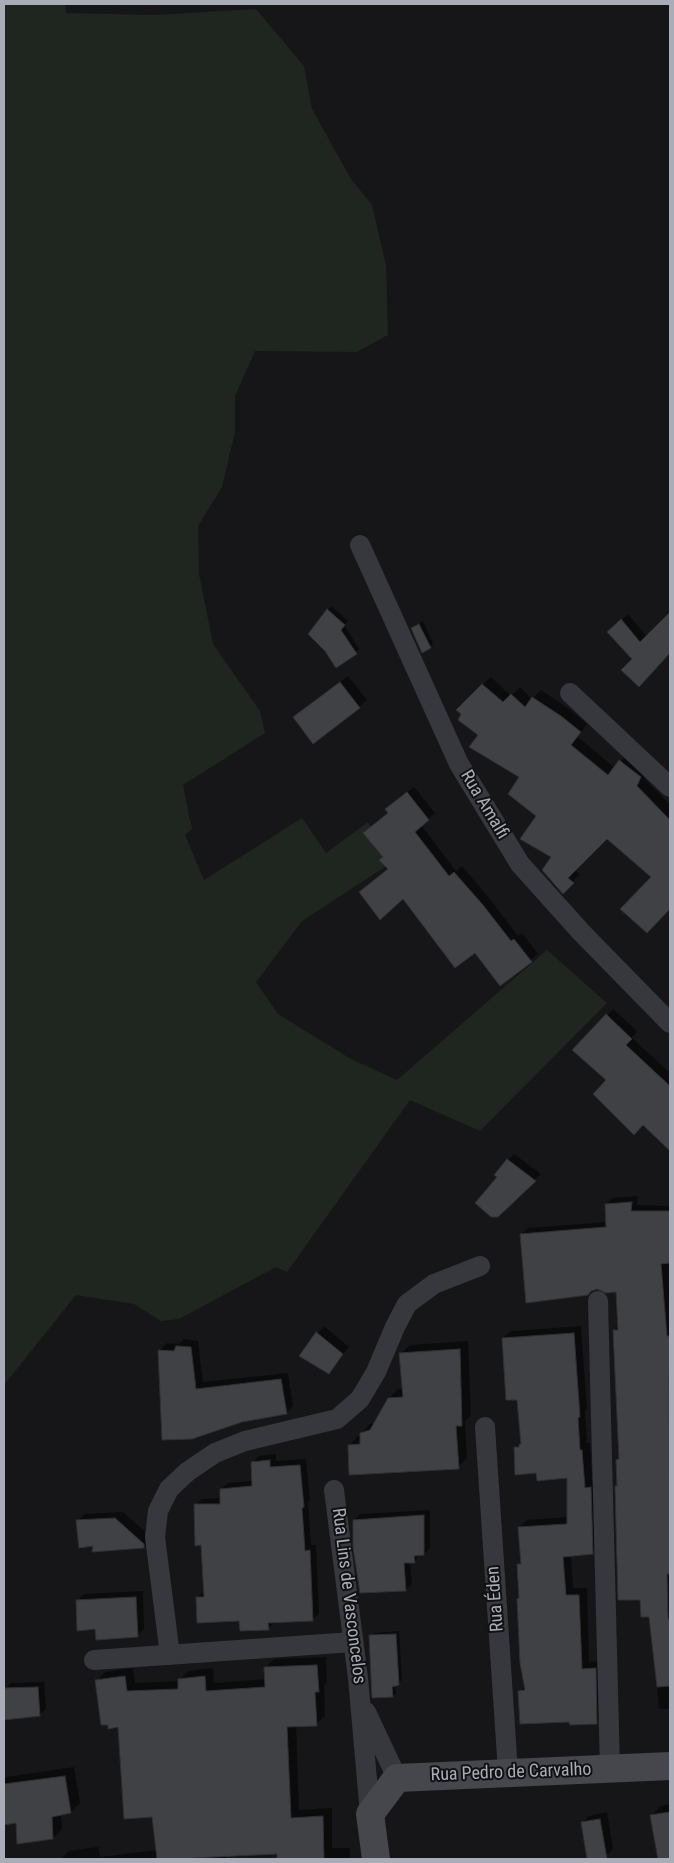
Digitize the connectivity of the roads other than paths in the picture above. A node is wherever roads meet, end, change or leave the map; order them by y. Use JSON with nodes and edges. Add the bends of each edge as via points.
{"nodes":[{"id":1,"x":360,"y":544,"type":"dead end"},
{"id":2,"x":570,"y":692,"type":"dead end"},
{"id":3,"x":670,"y":787,"type":"edge"},
{"id":4,"x":670,"y":1023,"type":"edge"},
{"id":5,"x":480,"y":1266,"type":"dead end"},
{"id":6,"x":598,"y":1301,"type":"dead end"},
{"id":7,"x":485,"y":1427,"type":"dead end"},
{"id":8,"x":334,"y":1490,"type":"dead end"},
{"id":9,"x":353,"y":1642,"type":"junction"},
{"id":10,"x":170,"y":1655,"type":"junction"},
{"id":11,"x":94,"y":1660,"type":"dead end"},
{"id":12,"x":360,"y":1702,"type":"junction"},
{"id":13,"x":670,"y":1766,"type":"edge"},
{"id":14,"x":610,"y":1769,"type":"junction"},
{"id":15,"x":508,"y":1772,"type":"junction"},
{"id":16,"x":397,"y":1778,"type":"junction"},
{"id":17,"x":370,"y":1814,"type":"junction"},
{"id":18,"x":376,"y":1859,"type":"edge"}],
"edges":[{"from":1,"to":4,"type":"street","name":"Rua Amalfi","via":[[459,764],[520,864]]},
{"from":2,"to":3,"type":"street"},
{"from":5,"to":10,"type":"street","via":[[434,1284],[407,1304],[360,1399],[337,1419],[245,1441],[215,1453],[169,1489],[158,1511],[155,1537]]},
{"from":6,"to":14,"type":"street"},
{"from":7,"to":15,"type":"street","name":"Rua Éden"},
{"from":8,"to":9,"type":"street","name":"Rua Lins de Vasconcelos"},
{"from":9,"to":10,"type":"street"},
{"from":9,"to":12,"type":"street","name":"Rua Lins de Vasconcelos"},
{"from":10,"to":11,"type":"street"},
{"from":12,"to":16,"type":"street","name":"Rua Lins de Vasconcelos"},
{"from":12,"to":17,"type":"street","name":"Rua Lins de Vasconcelos"},
{"from":13,"to":14,"type":"street","name":"Rua Pedro de Carvalho"},
{"from":14,"to":15,"type":"street","name":"Rua Pedro de Carvalho"},
{"from":15,"to":16,"type":"street","name":"Rua Pedro de Carvalho"},
{"from":16,"to":17,"type":"street"},
{"from":17,"to":18,"type":"street","name":"Rua Lins de Vasconcelos"}]}
